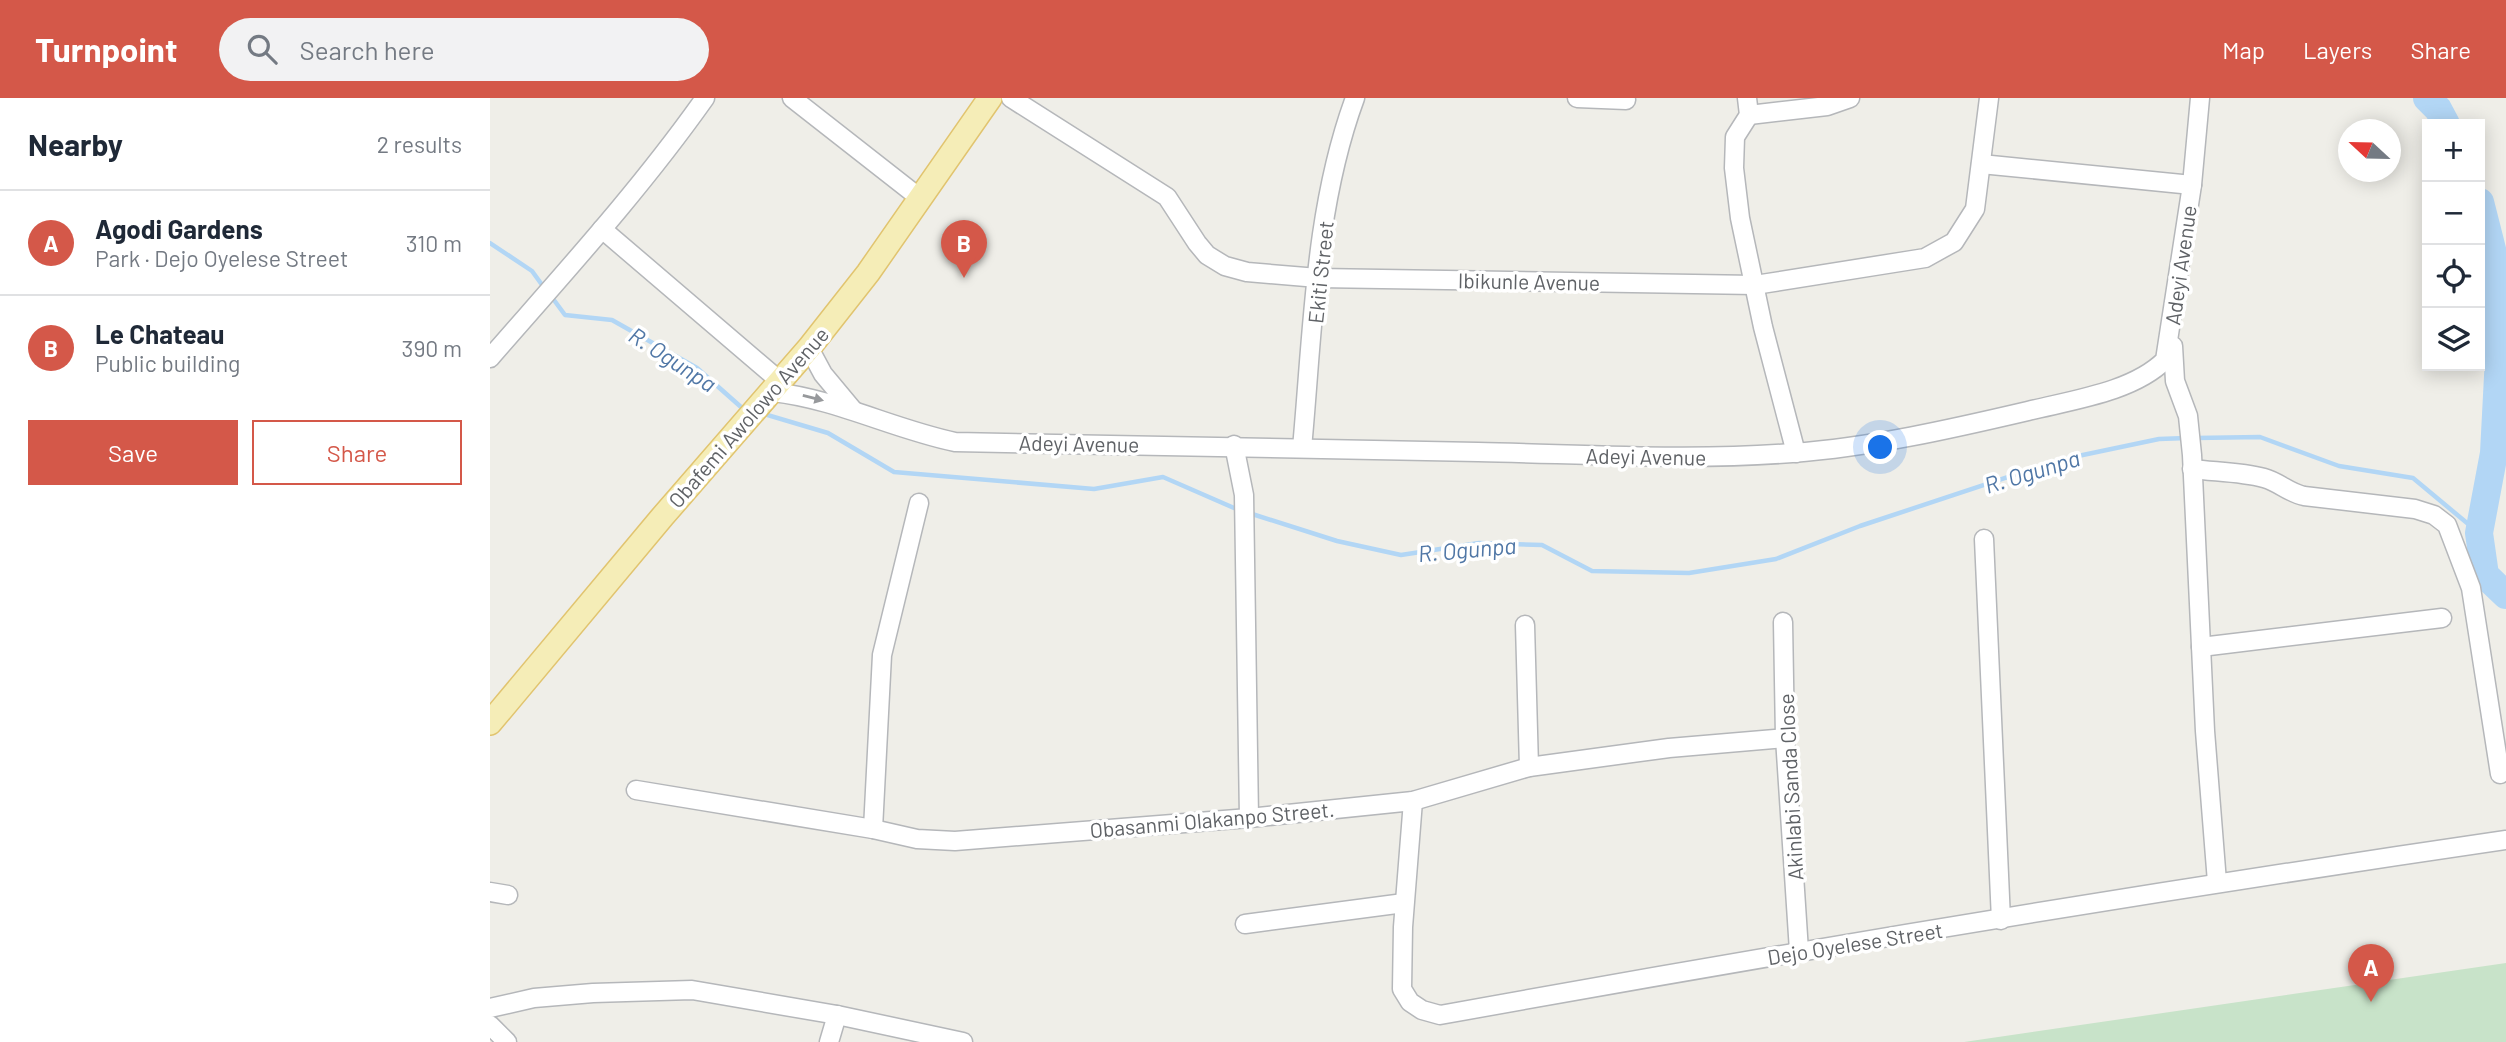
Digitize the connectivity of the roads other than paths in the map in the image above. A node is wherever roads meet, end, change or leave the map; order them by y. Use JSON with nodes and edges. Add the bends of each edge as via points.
{"nodes":[{"id":1,"x":705,"y":98,"type":"edge"},
{"id":2,"x":792,"y":98,"type":"edge"},
{"id":3,"x":990,"y":98,"type":"edge"},
{"id":4,"x":1011,"y":98,"type":"edge"},
{"id":5,"x":1355,"y":98,"type":"edge"},
{"id":6,"x":1577,"y":98,"type":"edge"},
{"id":7,"x":1850,"y":98,"type":"edge"},
{"id":8,"x":1989,"y":98,"type":"edge"},
{"id":9,"x":2200,"y":98,"type":"edge"},
{"id":10,"x":1626,"y":100,"type":"dead end"},
{"id":11,"x":1748,"y":107,"type":"edge"},
{"id":12,"x":1981,"y":164,"type":"junction"},
{"id":13,"x":2192,"y":185,"type":"junction"},
{"id":14,"x":921,"y":199,"type":"junction"},
{"id":15,"x":602,"y":229,"type":"junction"},
{"id":16,"x":1318,"y":278,"type":"junction"},
{"id":17,"x":1755,"y":285,"type":"junction"},
{"id":18,"x":2171,"y":323,"type":"junction"},
{"id":19,"x":809,"y":348,"type":"junction"},
{"id":20,"x":490,"y":358,"type":"edge"},
{"id":21,"x":777,"y":387,"type":"junction"},
{"id":22,"x":853,"y":410,"type":"junction"},
{"id":23,"x":1234,"y":445,"type":"junction"},
{"id":24,"x":1302,"y":448,"type":"junction"},
{"id":25,"x":1796,"y":453,"type":"junction"},
{"id":26,"x":2192,"y":462,"type":"junction"},
{"id":27,"x":919,"y":503,"type":"dead end"},
{"id":28,"x":1984,"y":539,"type":"dead end"},
{"id":29,"x":2442,"y":618,"type":"dead end"},
{"id":30,"x":1783,"y":622,"type":"dead end"},
{"id":31,"x":1525,"y":625,"type":"dead end"},
{"id":32,"x":2201,"y":647,"type":"junction"},
{"id":33,"x":490,"y":723,"type":"edge"},
{"id":34,"x":1785,"y":738,"type":"junction"},
{"id":35,"x":1528,"y":767,"type":"junction"},
{"id":36,"x":2500,"y":774,"type":"dead end"},
{"id":37,"x":636,"y":790,"type":"dead end"},
{"id":38,"x":1413,"y":801,"type":"junction"},
{"id":39,"x":1249,"y":818,"type":"junction"},
{"id":40,"x":873,"y":829,"type":"junction"},
{"id":41,"x":2506,"y":840,"type":"edge"},
{"id":42,"x":2217,"y":882,"type":"junction"},
{"id":43,"x":490,"y":892,"type":"edge"},
{"id":44,"x":508,"y":895,"type":"dead end"},
{"id":45,"x":1405,"y":903,"type":"junction"},
{"id":46,"x":2001,"y":920,"type":"junction"},
{"id":47,"x":1245,"y":924,"type":"dead end"},
{"id":48,"x":1799,"y":951,"type":"junction"},
{"id":49,"x":490,"y":1008,"type":"edge"},
{"id":50,"x":837,"y":1015,"type":"junction"},
{"id":51,"x":490,"y":1026,"type":"edge"},
{"id":52,"x":507,"y":1042,"type":"edge"},
{"id":53,"x":829,"y":1042,"type":"edge"},
{"id":54,"x":963,"y":1042,"type":"edge"}],
"edges":[{"from":1,"to":15,"type":"street"},
{"from":2,"to":14,"type":"street"},
{"from":3,"to":14,"type":"main road","name":"Obafemi Awolowo Avenue"},
{"from":4,"to":16,"type":"street","name":"Ibikunle Avenue","via":[[1167,197],[1202,249],[1225,266]]},
{"from":5,"to":16,"type":"street","name":"Ekiti Street","via":[[1331,180]]},
{"from":6,"to":10,"type":"street"},
{"from":7,"to":11,"type":"street","via":[[1827,106]]},
{"from":8,"to":12,"type":"street","name":"Ibikunle Avenue"},
{"from":9,"to":13,"type":"street","name":"Adeyi Avenue"},
{"from":11,"to":17,"type":"street","via":[[1735,138],[1734,168]]},
{"from":12,"to":13,"type":"street"},
{"from":12,"to":17,"type":"street","name":"Ibikunle Avenue","via":[[1975,209],[1954,242],[1925,258]]},
{"from":13,"to":18,"type":"street","name":"Adeyi Avenue"},
{"from":14,"to":19,"type":"main road","name":"Obafemi Awolowo Avenue"},
{"from":15,"to":20,"type":"street"},
{"from":15,"to":21,"type":"street"},
{"from":16,"to":17,"type":"street","name":"Ibikunle Avenue"},
{"from":16,"to":24,"type":"street","name":"Ekiti Street"},
{"from":17,"to":25,"type":"street"},
{"from":18,"to":25,"type":"street","name":"Adeyi Avenue","via":[[2165,360],[2133,382],[1934,432]]},
{"from":18,"to":26,"type":"street","via":[[2175,380],[2188,416]]},
{"from":19,"to":21,"type":"main road","name":"Obafemi Awolowo Avenue"},
{"from":19,"to":22,"type":"street","name":"Adeyi Avenue","via":[[823,374]]},
{"from":21,"to":22,"type":"street","name":"Adeyi Avenue","one_way":true},
{"from":21,"to":33,"type":"main road","name":"Obafemi Awolowo Avenue"},
{"from":22,"to":23,"type":"street","name":"Adeyi Avenue","via":[[920,435],[955,442]]},
{"from":23,"to":24,"type":"street","name":"Adeyi Avenue"},
{"from":23,"to":39,"type":"street","via":[[1244,495]]},
{"from":24,"to":25,"type":"street","name":"Adeyi Avenue","via":[[1675,457]]},
{"from":26,"to":32,"type":"street"},
{"from":26,"to":36,"type":"street","via":[[2263,478],[2304,496],[2416,509],[2446,525],[2471,588]]},
{"from":27,"to":40,"type":"street","via":[[882,655]]},
{"from":28,"to":46,"type":"street"},
{"from":29,"to":32,"type":"street"},
{"from":30,"to":34,"type":"street","name":"Akinlabi Sanda Close"},
{"from":31,"to":35,"type":"street"},
{"from":32,"to":42,"type":"street"},
{"from":34,"to":35,"type":"street","name":"Obasanmi Olakanpo Street."},
{"from":34,"to":48,"type":"street","name":"Akinlabi Sanda Close"},
{"from":35,"to":38,"type":"street","name":"Obasanmi Olakanpo Street."},
{"from":37,"to":40,"type":"street","name":"Obasanmi Olakanpo Street."},
{"from":38,"to":39,"type":"street","name":"Obasanmi Olakanpo Street."},
{"from":38,"to":45,"type":"street","name":"Dejo Oyelese Street"},
{"from":39,"to":40,"type":"street","name":"Obasanmi Olakanpo Street.","via":[[955,841],[916,839]]},
{"from":41,"to":42,"type":"street","name":"Dejo Oyelese Street"},
{"from":42,"to":46,"type":"street","name":"Dejo Oyelese Street"},
{"from":43,"to":44,"type":"street"},
{"from":45,"to":47,"type":"street"},
{"from":45,"to":48,"type":"street","name":"Dejo Oyelese Street","via":[[1402,989],[1410,1002],[1440,1015]]},
{"from":46,"to":48,"type":"street","name":"Dejo Oyelese Street"},
{"from":49,"to":50,"type":"street","via":[[534,998],[692,990]]},
{"from":50,"to":53,"type":"street"},
{"from":50,"to":54,"type":"street"},
{"from":51,"to":52,"type":"street"}]}
